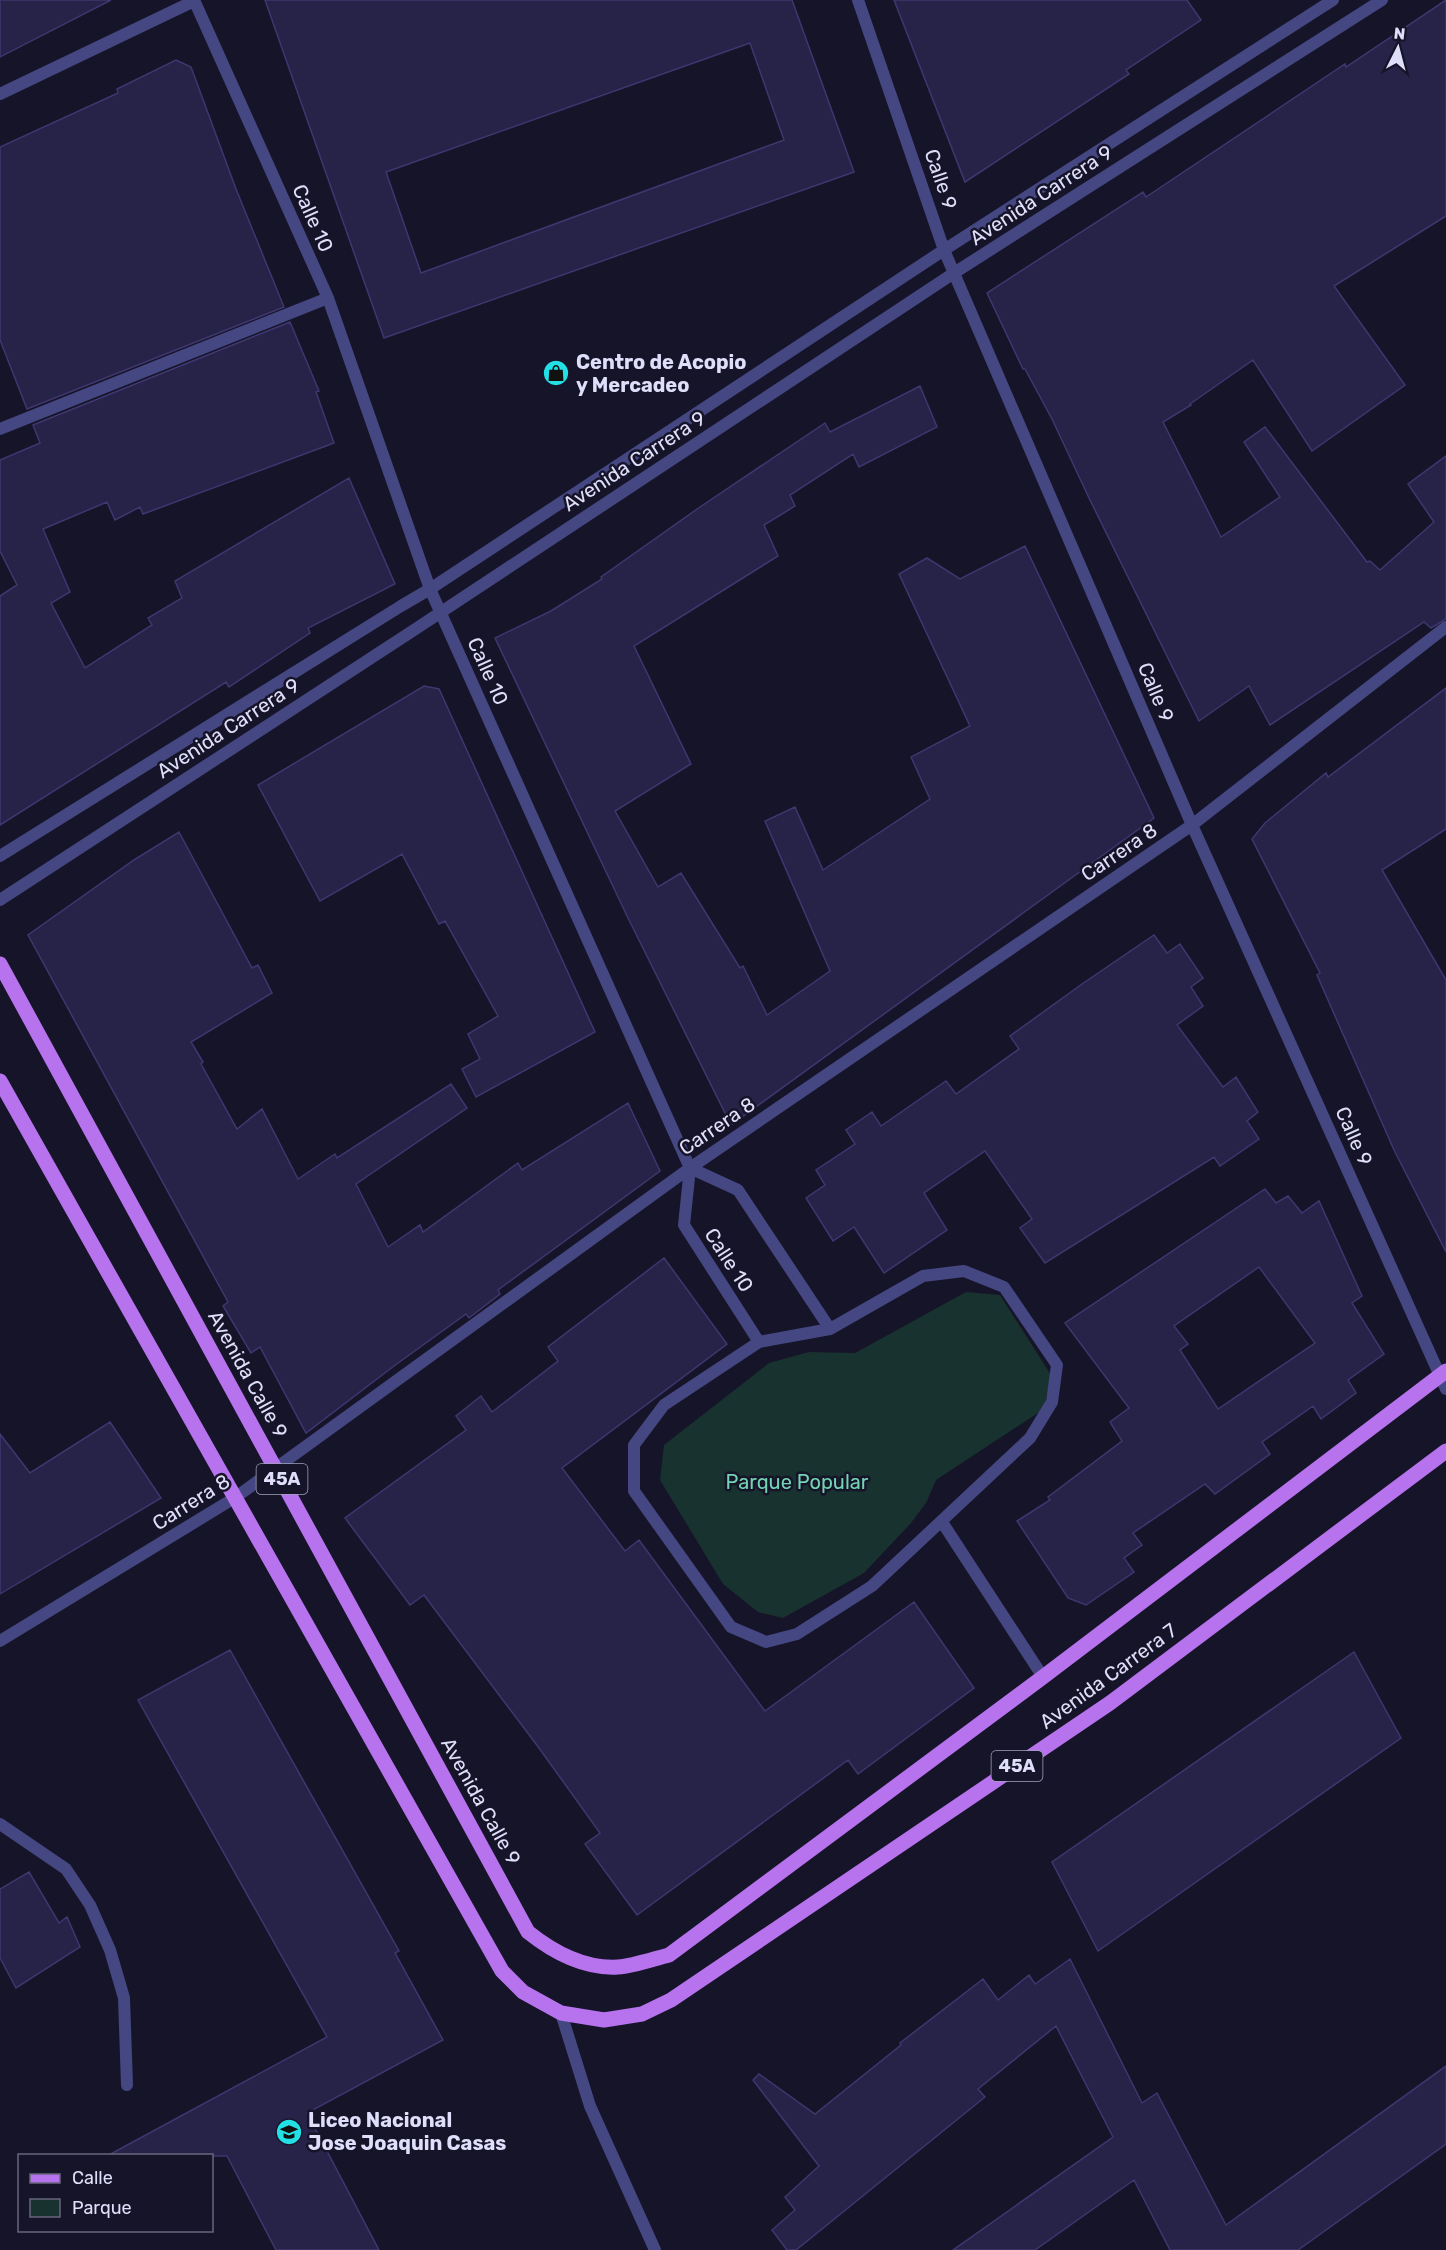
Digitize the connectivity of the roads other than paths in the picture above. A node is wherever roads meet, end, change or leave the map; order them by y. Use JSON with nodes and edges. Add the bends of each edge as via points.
{"nodes":[{"id":1,"x":194,"y":0,"type":"edge"},
{"id":2,"x":858,"y":0,"type":"edge"},
{"id":3,"x":1333,"y":0,"type":"edge"},
{"id":4,"x":1382,"y":0,"type":"edge"},
{"id":5,"x":0,"y":94,"type":"edge"},
{"id":6,"x":944,"y":250,"type":"junction"},
{"id":7,"x":954,"y":273,"type":"junction"},
{"id":8,"x":328,"y":298,"type":"junction"},
{"id":9,"x":0,"y":429,"type":"edge"},
{"id":10,"x":430,"y":589,"type":"junction"},
{"id":11,"x":440,"y":613,"type":"junction"},
{"id":12,"x":1446,"y":627,"type":"edge"},
{"id":13,"x":1192,"y":825,"type":"junction"},
{"id":14,"x":0,"y":856,"type":"edge"},
{"id":15,"x":0,"y":900,"type":"edge"},
{"id":16,"x":0,"y":964,"type":"edge"},
{"id":17,"x":0,"y":1081,"type":"edge"},
{"id":18,"x":690,"y":1168,"type":"junction"},
{"id":19,"x":830,"y":1329,"type":"junction"},
{"id":20,"x":759,"y":1342,"type":"junction"},
{"id":21,"x":1444,"y":1378,"type":"edge"},
{"id":22,"x":1446,"y":1450,"type":"edge"},
{"id":23,"x":276,"y":1468,"type":"junction"},
{"id":24,"x":236,"y":1497,"type":"junction"},
{"id":25,"x":942,"y":1522,"type":"junction"},
{"id":26,"x":0,"y":1641,"type":"edge"},
{"id":27,"x":1043,"y":1677,"type":"junction"},
{"id":28,"x":0,"y":1824,"type":"edge"},
{"id":29,"x":591,"y":1966,"type":"joint"},
{"id":30,"x":561,"y":2013,"type":"junction"},
{"id":31,"x":127,"y":2085,"type":"dead end"},
{"id":32,"x":655,"y":2250,"type":"edge"}],
"edges":[{"from":1,"to":5,"type":"street"},
{"from":1,"to":8,"type":"street","name":"Calle 10"},
{"from":2,"to":6,"type":"street","name":"Calle 9"},
{"from":3,"to":6,"type":"street","name":"Avenida Carrera 9"},
{"from":4,"to":7,"type":"street","name":"Avenida Carrera 9"},
{"from":6,"to":7,"type":"street","name":"Calle 9"},
{"from":6,"to":10,"type":"street","name":"Avenida Carrera 9"},
{"from":7,"to":11,"type":"street","name":"Avenida Carrera 9"},
{"from":7,"to":13,"type":"street","name":"Calle 9"},
{"from":8,"to":9,"type":"street"},
{"from":8,"to":10,"type":"street","name":"Calle 10"},
{"from":10,"to":11,"type":"street","name":"Calle 10"},
{"from":10,"to":14,"type":"street","name":"Avenida Carrera 9"},
{"from":11,"to":15,"type":"street","name":"Avenida Carrera 9"},
{"from":11,"to":18,"type":"street","name":"Calle 10"},
{"from":12,"to":13,"type":"street","name":"Carrera 8"},
{"from":13,"to":18,"type":"street","name":"Carrera 8"},
{"from":13,"to":21,"type":"street","name":"Calle 9"},
{"from":16,"to":23,"type":"main road","name":"Avenida Calle 9","number":"45A"},
{"from":17,"to":24,"type":"main road","number":"45A"},
{"from":18,"to":19,"type":"street","via":[[738,1190]]},
{"from":18,"to":20,"type":"street","name":"Calle 10","via":[[684,1225]]},
{"from":18,"to":23,"type":"street","name":"Carrera 8"},
{"from":19,"to":20,"type":"street"},
{"from":19,"to":25,"type":"street","via":[[923,1276],[964,1271],[1004,1287],[1057,1365],[1052,1402],[1030,1438]]},
{"from":20,"to":25,"type":"street","via":[[664,1406],[634,1445],[634,1491],[731,1627],[766,1642],[797,1634],[873,1586]]},
{"from":21,"to":27,"type":"main road","name":"Avenida Carrera 7","number":"45A"},
{"from":22,"to":30,"type":"main road","name":"Avenida Carrera 7","number":"45A","via":[[1110,1703],[671,2000],[642,2014],[604,2020]]},
{"from":23,"to":24,"type":"street","name":"Carrera 8"},
{"from":23,"to":29,"type":"main road","name":"Avenida Calle 9","number":"45A","via":[[528,1932],[549,1949]]},
{"from":24,"to":26,"type":"street","name":"Carrera 8"},
{"from":24,"to":30,"type":"main road","number":"45A","via":[[502,1971],[523,1992]]},
{"from":25,"to":27,"type":"street"},
{"from":27,"to":29,"type":"main road","name":"Avenida Carrera 7","number":"45A","via":[[669,1954],[620,1967]]},
{"from":28,"to":31,"type":"street","via":[[66,1869],[90,1905],[110,1950],[124,1998]]},
{"from":30,"to":32,"type":"street","via":[[590,2106]]}]}
